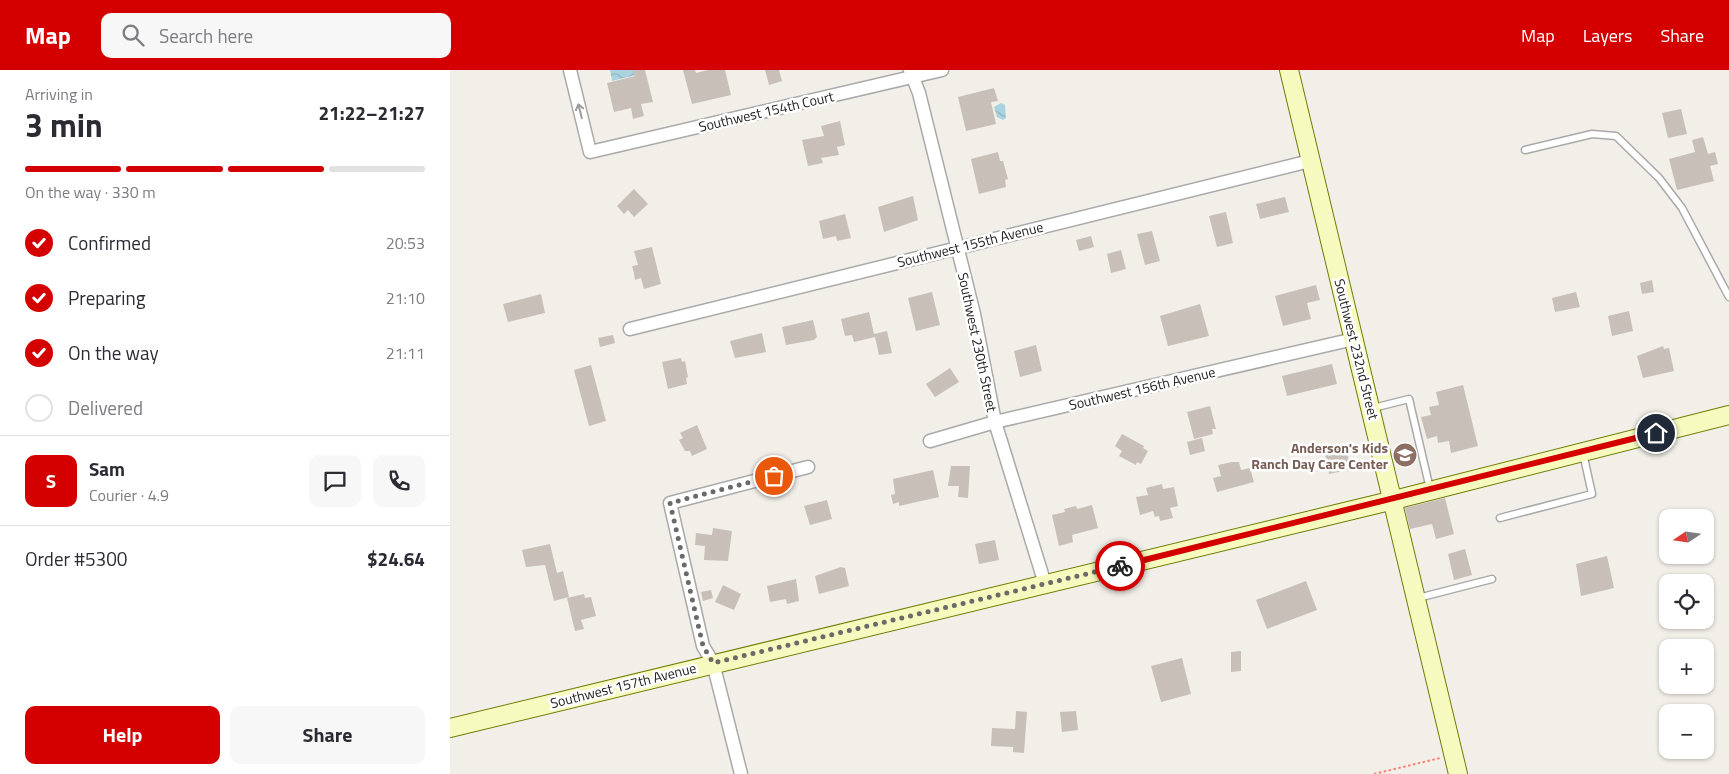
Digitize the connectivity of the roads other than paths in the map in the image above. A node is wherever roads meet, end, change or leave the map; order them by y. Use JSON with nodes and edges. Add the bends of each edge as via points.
{"nodes":[{"id":1,"x":570,"y":70,"type":"edge"},
{"id":2,"x":942,"y":70,"type":"edge"},
{"id":3,"x":1289,"y":70,"type":"edge"},
{"id":4,"x":911,"y":74,"type":"edge"},
{"id":5,"x":1525,"y":150,"type":"dead end"},
{"id":6,"x":1310,"y":161,"type":"junction"},
{"id":7,"x":956,"y":248,"type":"junction"},
{"id":8,"x":1729,"y":297,"type":"edge"},
{"id":9,"x":630,"y":329,"type":"dead end"},
{"id":10,"x":1354,"y":339,"type":"junction"},
{"id":11,"x":1372,"y":408,"type":"junction"},
{"id":12,"x":1729,"y":415,"type":"edge"},
{"id":13,"x":994,"y":422,"type":"junction"},
{"id":14,"x":930,"y":440,"type":"dead end"},
{"id":15,"x":1583,"y":452,"type":"junction"},
{"id":16,"x":808,"y":467,"type":"dead end"},
{"id":17,"x":1431,"y":490,"type":"junction"},
{"id":18,"x":1394,"y":500,"type":"junction"},
{"id":19,"x":1500,"y":518,"type":"dead end"},
{"id":20,"x":1492,"y":579,"type":"dead end"},
{"id":21,"x":1045,"y":584,"type":"junction"},
{"id":22,"x":1417,"y":598,"type":"junction"},
{"id":23,"x":713,"y":663,"type":"junction"},
{"id":24,"x":450,"y":728,"type":"edge"},
{"id":25,"x":741,"y":774,"type":"edge"},
{"id":26,"x":1458,"y":774,"type":"edge"}],
"edges":[{"from":4,"to":1,"type":"street","name":"Southwest 154th Court","one_way":true,"via":[[590,152]]},
{"from":2,"to":4,"type":"street","name":"Southwest 154th Court"},
{"from":3,"to":6,"type":"street","name":"Southwest 232nd Street"},
{"from":4,"to":7,"type":"street","name":"Southwest 230th Street","via":[[919,93]]},
{"from":5,"to":8,"type":"lane","via":[[1592,134],[1616,136],[1659,178],[1682,208]]},
{"from":6,"to":7,"type":"street","name":"Southwest 155th Avenue"},
{"from":6,"to":10,"type":"street","name":"Southwest 232nd Street"},
{"from":7,"to":9,"type":"street","name":"Southwest 155th Avenue"},
{"from":7,"to":13,"type":"street","name":"Southwest 230th Street","via":[[974,314]]},
{"from":10,"to":11,"type":"street","name":"Southwest 232nd Street"},
{"from":10,"to":13,"type":"street","name":"Southwest 156th Avenue"},
{"from":11,"to":17,"type":"lane","via":[[1409,399]]},
{"from":11,"to":18,"type":"street","name":"Southwest 232nd Street"},
{"from":12,"to":15,"type":"street","name":"Southwest 157th Avenue"},
{"from":13,"to":14,"type":"street","name":"Southwest 156th Avenue"},
{"from":13,"to":21,"type":"street","name":"Southwest 230th Street"},
{"from":15,"to":17,"type":"street","name":"Southwest 157th Avenue"},
{"from":15,"to":19,"type":"lane","via":[[1592,494]]},
{"from":16,"to":23,"type":"street","via":[[670,503],[703,646]]},
{"from":17,"to":18,"type":"street","name":"Southwest 157th Avenue"},
{"from":18,"to":21,"type":"street","name":"Southwest 157th Avenue"},
{"from":18,"to":22,"type":"street","name":"Southwest 232nd Street"},
{"from":20,"to":22,"type":"lane"},
{"from":21,"to":23,"type":"street","name":"Southwest 157th Avenue"},
{"from":22,"to":26,"type":"street","name":"Southwest 232nd Street"},
{"from":23,"to":24,"type":"street","name":"Southwest 157th Avenue"},
{"from":23,"to":25,"type":"street"}]}
